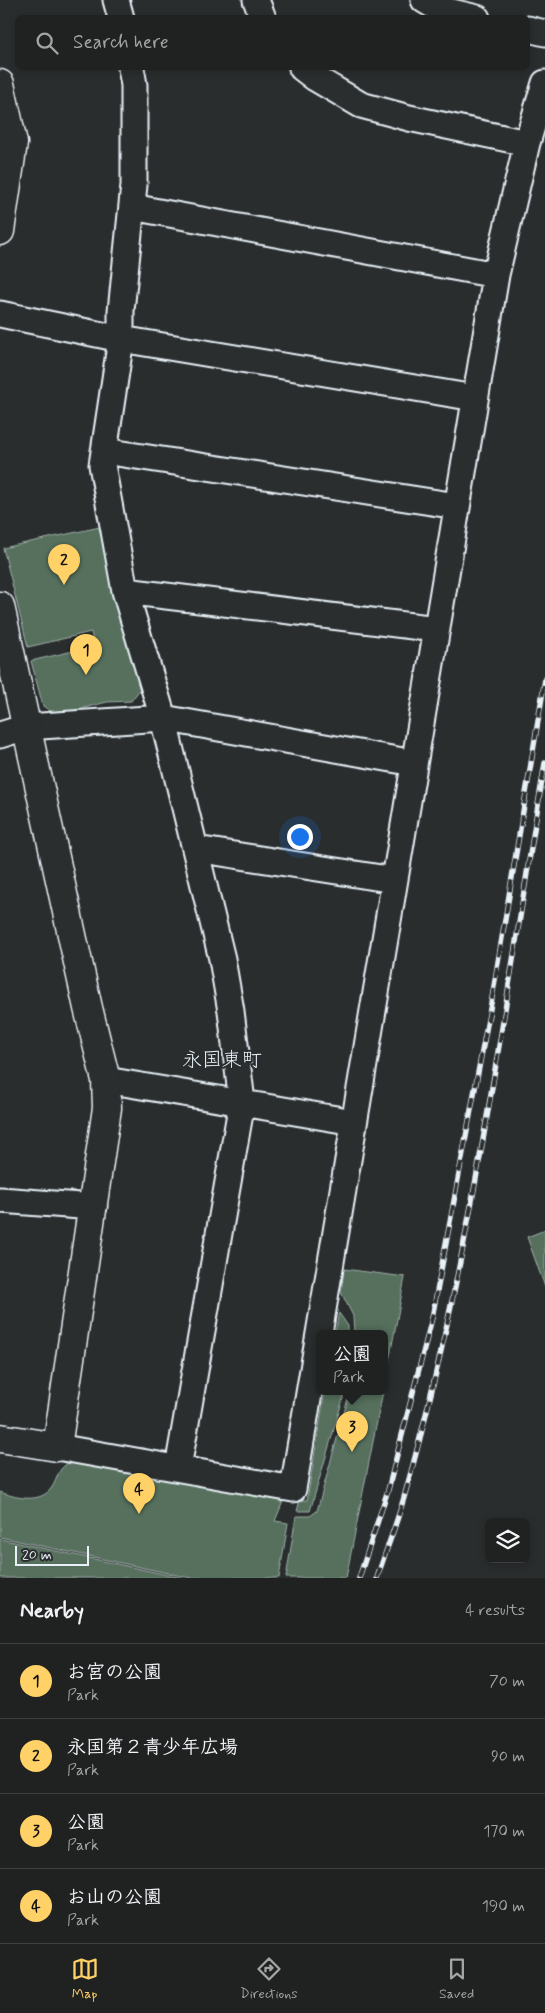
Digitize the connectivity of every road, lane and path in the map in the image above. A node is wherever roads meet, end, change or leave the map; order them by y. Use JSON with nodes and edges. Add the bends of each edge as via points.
{"nodes":[{"id":1,"x":116,"y":0,"type":"edge"},
{"id":2,"x":256,"y":0,"type":"edge"},
{"id":3,"x":424,"y":0,"type":"edge"},
{"id":4,"x":120,"y":15,"type":"edge"},
{"id":5,"x":262,"y":15,"type":"edge"},
{"id":6,"x":464,"y":15,"type":"edge"},
{"id":7,"x":530,"y":29,"type":"edge"},
{"id":8,"x":545,"y":33,"type":"edge"},
{"id":9,"x":131,"y":70,"type":"edge"},
{"id":10,"x":305,"y":70,"type":"edge"},
{"id":11,"x":545,"y":83,"type":"edge"},
{"id":12,"x":0,"y":84,"type":"edge"},
{"id":13,"x":527,"y":143,"type":"junction"},
{"id":14,"x":132,"y":207,"type":"junction"},
{"id":15,"x":0,"y":231,"type":"edge"},
{"id":16,"x":496,"y":275,"type":"junction"},
{"id":17,"x":0,"y":314,"type":"edge"},
{"id":18,"x":121,"y":339,"type":"junction"},
{"id":19,"x":475,"y":398,"type":"junction"},
{"id":20,"x":104,"y":451,"type":"junction"},
{"id":21,"x":457,"y":506,"type":"junction"},
{"id":22,"x":125,"y":591,"type":"junction"},
{"id":23,"x":0,"y":606,"type":"edge"},
{"id":24,"x":437,"y":629,"type":"junction"},
{"id":25,"x":163,"y":718,"type":"junction"},
{"id":26,"x":26,"y":727,"type":"junction"},
{"id":27,"x":0,"y":735,"type":"edge"},
{"id":28,"x":414,"y":763,"type":"junction"},
{"id":29,"x":196,"y":849,"type":"junction"},
{"id":30,"x":394,"y":880,"type":"junction"},
{"id":31,"x":106,"y":1080,"type":"junction"},
{"id":32,"x":242,"y":1102,"type":"junction"},
{"id":33,"x":354,"y":1122,"type":"junction"},
{"id":34,"x":0,"y":1200,"type":"edge"},
{"id":35,"x":94,"y":1207,"type":"junction"},
{"id":36,"x":319,"y":1330,"type":"edge"},
{"id":37,"x":316,"y":1351,"type":"edge"},
{"id":38,"x":0,"y":1438,"type":"edge"},
{"id":39,"x":57,"y":1447,"type":"junction"},
{"id":40,"x":178,"y":1468,"type":"junction"}],
"edges":[{"from":1,"to":4,"type":"street"},
{"from":2,"to":5,"type":"street"},
{"from":3,"to":6,"type":"street","via":[[439,9]]},
{"from":7,"to":8,"type":"street"},
{"from":9,"to":14,"type":"street","via":[[134,85]]},
{"from":10,"to":13,"type":"street","via":[[362,105]]},
{"from":11,"to":13,"type":"street"},
{"from":12,"to":15,"type":"street","via":[[14,143]]},
{"from":13,"to":16,"type":"street"},
{"from":14,"to":16,"type":"street"},
{"from":14,"to":18,"type":"street"},
{"from":16,"to":19,"type":"street"},
{"from":17,"to":18,"type":"street"},
{"from":18,"to":19,"type":"street"},
{"from":18,"to":20,"type":"street"},
{"from":19,"to":21,"type":"street"},
{"from":20,"to":21,"type":"street"},
{"from":20,"to":22,"type":"street","via":[[102,465]]},
{"from":21,"to":24,"type":"street"},
{"from":22,"to":24,"type":"street"},
{"from":22,"to":25,"type":"street"},
{"from":23,"to":26,"type":"street"},
{"from":24,"to":28,"type":"street"},
{"from":25,"to":26,"type":"street"},
{"from":25,"to":28,"type":"street"},
{"from":25,"to":29,"type":"street"},
{"from":26,"to":27,"type":"street"},
{"from":26,"to":31,"type":"street"},
{"from":28,"to":30,"type":"street"},
{"from":29,"to":30,"type":"street"},
{"from":29,"to":32,"type":"street","via":[[222,959]]},
{"from":30,"to":33,"type":"street"},
{"from":31,"to":32,"type":"street"},
{"from":31,"to":35,"type":"street","via":[[107,1108]]},
{"from":32,"to":33,"type":"street"},
{"from":32,"to":40,"type":"street"},
{"from":33,"to":36,"type":"street"},
{"from":34,"to":35,"type":"street"},
{"from":35,"to":39,"type":"street"},
{"from":37,"to":40,"type":"street","via":[[293,1489]]},
{"from":38,"to":39,"type":"street"},
{"from":39,"to":40,"type":"street"}]}
